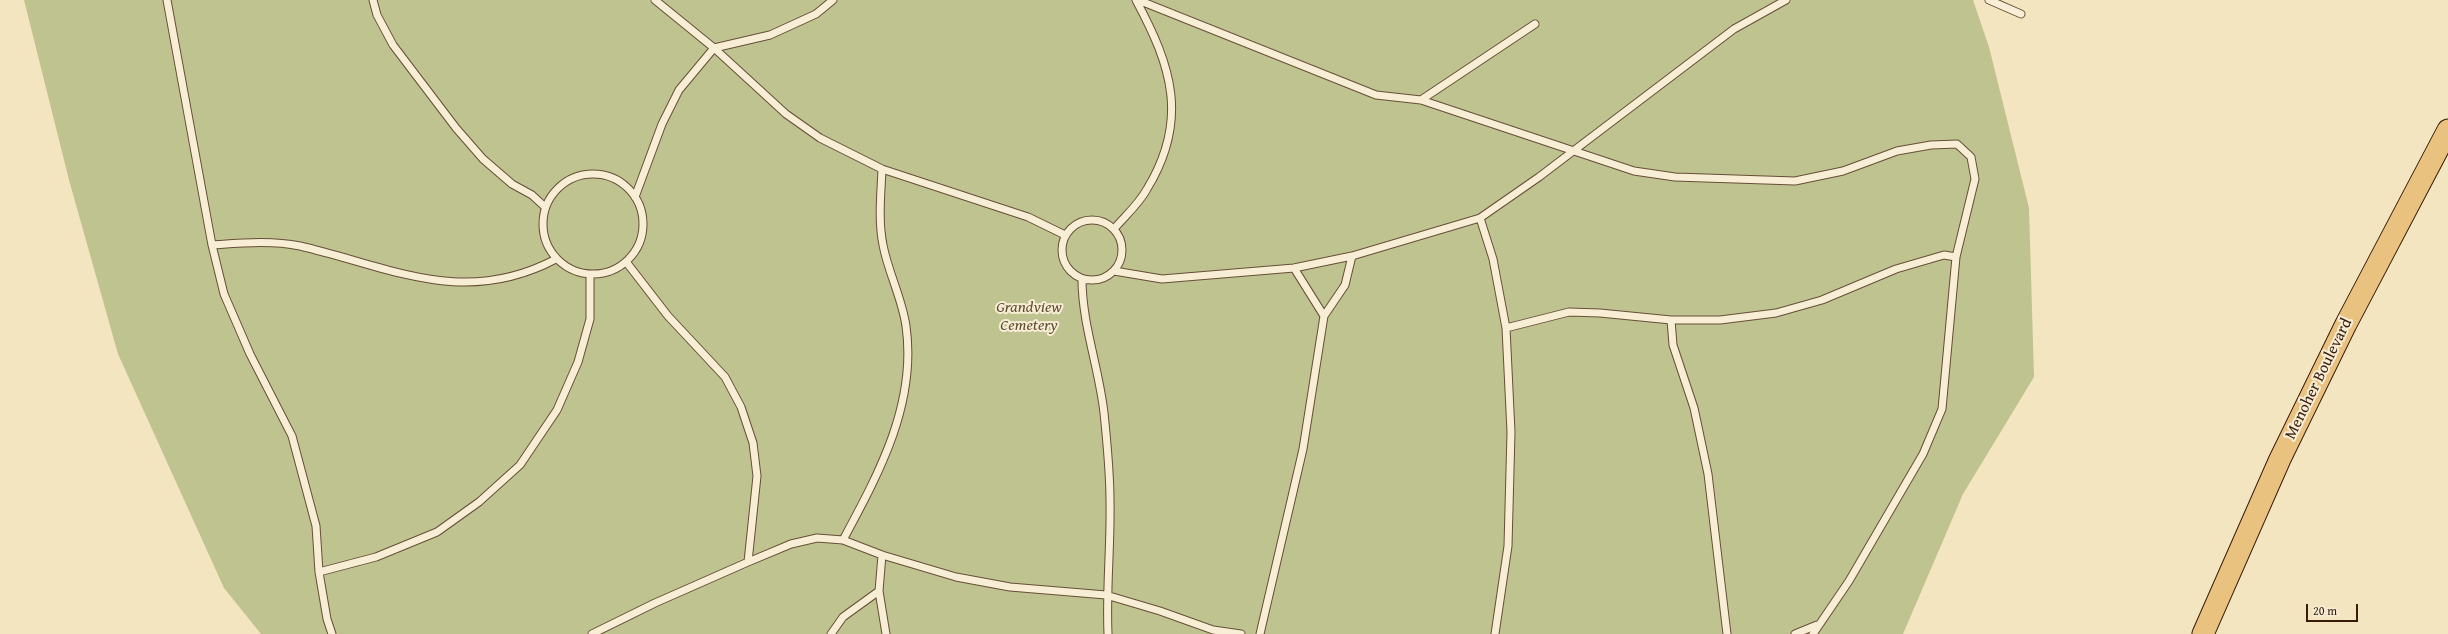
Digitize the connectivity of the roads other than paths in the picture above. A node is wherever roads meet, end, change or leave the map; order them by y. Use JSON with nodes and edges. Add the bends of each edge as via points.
{"nodes":[{"id":1,"x":167,"y":0,"type":"edge"},
{"id":2,"x":373,"y":0,"type":"edge"},
{"id":3,"x":655,"y":0,"type":"edge"},
{"id":4,"x":833,"y":0,"type":"edge"},
{"id":5,"x":1137,"y":0,"type":"edge"},
{"id":6,"x":1786,"y":0,"type":"edge"},
{"id":7,"x":1989,"y":0,"type":"edge"},
{"id":8,"x":2021,"y":14,"type":"dead end"},
{"id":9,"x":1535,"y":24,"type":"dead end"},
{"id":10,"x":714,"y":48,"type":"junction"},
{"id":11,"x":1421,"y":100,"type":"junction"},
{"id":12,"x":2448,"y":130,"type":"edge"},
{"id":13,"x":1573,"y":152,"type":"junction"},
{"id":14,"x":882,"y":169,"type":"junction"},
{"id":15,"x":635,"y":197,"type":"junction"},
{"id":16,"x":545,"y":207,"type":"junction"},
{"id":17,"x":1480,"y":218,"type":"junction"},
{"id":18,"x":1114,"y":229,"type":"junction"},
{"id":19,"x":1065,"y":235,"type":"junction"},
{"id":20,"x":212,"y":245,"type":"junction"},
{"id":21,"x":1352,"y":256,"type":"junction"},
{"id":22,"x":1956,"y":257,"type":"junction"},
{"id":23,"x":556,"y":259,"type":"junction"},
{"id":24,"x":627,"y":263,"type":"junction"},
{"id":25,"x":1294,"y":268,"type":"junction"},
{"id":26,"x":1114,"y":271,"type":"junction"},
{"id":27,"x":590,"y":274,"type":"junction"},
{"id":28,"x":1082,"y":279,"type":"junction"},
{"id":29,"x":1324,"y":316,"type":"junction"},
{"id":30,"x":1671,"y":320,"type":"junction"},
{"id":31,"x":1506,"y":328,"type":"junction"},
{"id":32,"x":843,"y":540,"type":"junction"},
{"id":33,"x":882,"y":555,"type":"junction"},
{"id":34,"x":748,"y":562,"type":"junction"},
{"id":35,"x":319,"y":572,"type":"junction"},
{"id":36,"x":879,"y":591,"type":"junction"},
{"id":37,"x":1106,"y":595,"type":"junction"},
{"id":38,"x":1817,"y":625,"type":"junction"},
{"id":39,"x":332,"y":634,"type":"edge"},
{"id":40,"x":592,"y":634,"type":"edge"},
{"id":41,"x":831,"y":634,"type":"edge"},
{"id":42,"x":886,"y":634,"type":"edge"},
{"id":43,"x":1108,"y":634,"type":"edge"},
{"id":44,"x":1242,"y":634,"type":"edge"},
{"id":45,"x":1260,"y":634,"type":"edge"},
{"id":46,"x":1495,"y":634,"type":"edge"},
{"id":47,"x":1727,"y":634,"type":"edge"},
{"id":48,"x":1794,"y":634,"type":"edge"},
{"id":49,"x":1813,"y":634,"type":"edge"},
{"id":50,"x":2202,"y":634,"type":"edge"}],
"edges":[{"from":1,"to":20,"type":"lane"},
{"from":2,"to":16,"type":"lane","via":[[377,15],[393,44],[456,128],[500,174]]},
{"from":3,"to":10,"type":"lane"},
{"from":4,"to":10,"type":"lane","via":[[816,14],[770,35]]},
{"from":5,"to":11,"type":"lane","via":[[1376,95]]},
{"from":5,"to":18,"type":"lane","via":[[1161,52],[1173,97],[1172,121],[1166,152],[1147,190]]},
{"from":6,"to":13,"type":"lane","via":[[1734,29]]},
{"from":7,"to":8,"type":"lane"},
{"from":9,"to":11,"type":"lane"},
{"from":10,"to":14,"type":"lane","via":[[786,114],[820,138]]},
{"from":10,"to":15,"type":"lane","via":[[679,90],[662,124]]},
{"from":11,"to":13,"type":"lane"},
{"from":12,"to":50,"type":"main road","name":"Menoher Boulevard","via":[[2346,324],[2290,438]]},
{"from":13,"to":17,"type":"lane"},
{"from":13,"to":22,"type":"lane","via":[[1634,171],[1675,177],[1794,181],[1844,171],[1897,151],[1931,144],[1957,144],[1971,157],[1975,179]]},
{"from":14,"to":19,"type":"lane","via":[[1028,217]]},
{"from":14,"to":32,"type":"lane","via":[[880,207],[883,244],[906,325],[908,366],[904,402],[891,445]]},
{"from":15,"to":16,"type":"lane","via":[[629,188],[615,178],[599,173],[582,174],[557,188]]},
{"from":15,"to":24,"type":"lane","via":[[643,218],[642,235],[636,251]]},
{"from":16,"to":23,"type":"lane","via":[[542,224],[545,240]]},
{"from":17,"to":21,"type":"lane"},
{"from":17,"to":31,"type":"lane","via":[[1493,258]]},
{"from":18,"to":19,"type":"lane","via":[[1102,221],[1088,220],[1074,225]]},
{"from":18,"to":26,"type":"lane","via":[[1122,242],[1122,258]]},
{"from":19,"to":28,"type":"lane","via":[[1061,248],[1063,261],[1070,272]]},
{"from":20,"to":23,"type":"lane","via":[[261,242],[299,246],[393,273],[445,283],[500,280],[533,271]]},
{"from":20,"to":35,"type":"lane","via":[[224,294],[250,354],[292,436],[316,526]]},
{"from":21,"to":25,"type":"lane"},
{"from":21,"to":29,"type":"lane","via":[[1345,285]]},
{"from":22,"to":30,"type":"lane","via":[[1944,254],[1896,269],[1822,300],[1776,313],[1720,320]]},
{"from":22,"to":38,"type":"lane","via":[[1942,409],[1923,454],[1898,498],[1848,582]]},
{"from":23,"to":27,"type":"lane","via":[[569,269]]},
{"from":24,"to":27,"type":"lane","via":[[608,272]]},
{"from":24,"to":34,"type":"lane","via":[[668,316],[725,378],[741,407],[753,443],[757,476]]},
{"from":25,"to":26,"type":"lane","via":[[1162,280]]},
{"from":25,"to":29,"type":"lane"},
{"from":26,"to":28,"type":"lane","via":[[1099,280]]},
{"from":27,"to":35,"type":"lane","via":[[590,319],[578,362],[557,410],[520,465],[479,502],[437,532],[376,557]]},
{"from":28,"to":37,"type":"lane","via":[[1082,298],[1097,365],[1104,413],[1110,501]]},
{"from":29,"to":45,"type":"lane","via":[[1303,449]]},
{"from":30,"to":31,"type":"lane","via":[[1569,312]]},
{"from":30,"to":47,"type":"lane","via":[[1674,345],[1694,408],[1708,474]]},
{"from":31,"to":46,"type":"lane","via":[[1511,432],[1508,538]]},
{"from":32,"to":33,"type":"lane"},
{"from":32,"to":34,"type":"lane","via":[[817,538],[791,544]]},
{"from":33,"to":36,"type":"lane"},
{"from":33,"to":37,"type":"lane","via":[[956,577],[1010,587]]},
{"from":34,"to":40,"type":"lane"},
{"from":35,"to":39,"type":"lane"},
{"from":36,"to":41,"type":"lane","via":[[843,617]]},
{"from":36,"to":42,"type":"lane"},
{"from":37,"to":43,"type":"lane"},
{"from":37,"to":44,"type":"lane","via":[[1213,630]]},
{"from":38,"to":48,"type":"lane"},
{"from":38,"to":49,"type":"lane"}]}
